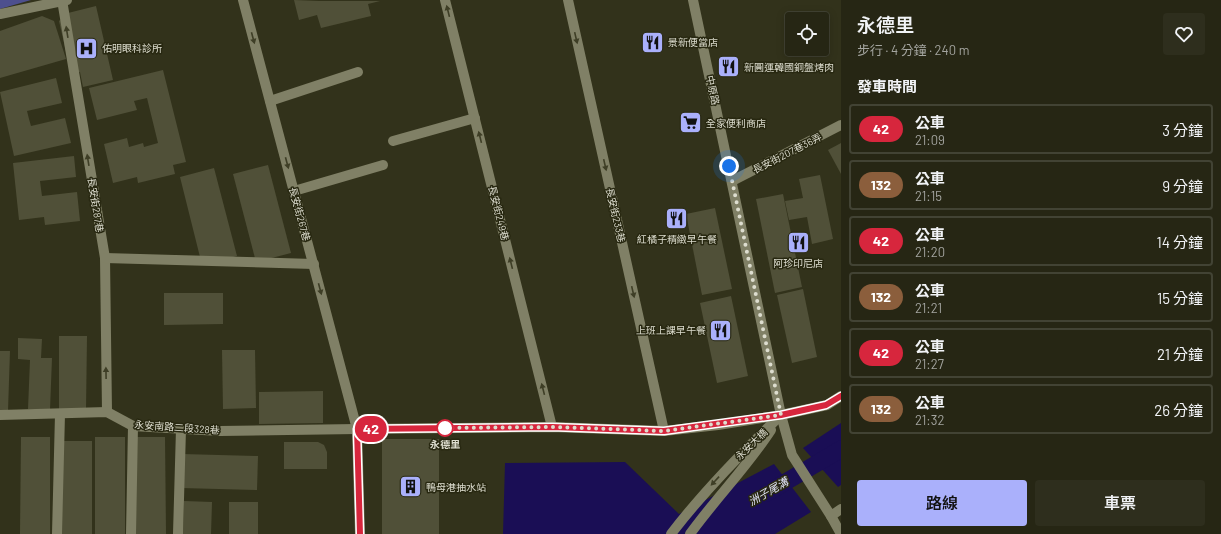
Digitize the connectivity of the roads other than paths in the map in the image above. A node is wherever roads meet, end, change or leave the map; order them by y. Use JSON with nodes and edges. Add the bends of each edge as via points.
{"nodes":[{"id":1,"x":64,"y":0,"type":"edge"},
{"id":2,"x":243,"y":0,"type":"edge"},
{"id":3,"x":445,"y":0,"type":"edge"},
{"id":4,"x":568,"y":0,"type":"edge"},
{"id":5,"x":693,"y":0,"type":"edge"},
{"id":6,"x":0,"y":14,"type":"edge"},
{"id":7,"x":358,"y":72,"type":"dead end"},
{"id":8,"x":270,"y":101,"type":"junction"},
{"id":9,"x":475,"y":118,"type":"junction"},
{"id":10,"x":841,"y":125,"type":"edge"},
{"id":11,"x":393,"y":141,"type":"dead end"},
{"id":12,"x":383,"y":165,"type":"dead end"},
{"id":13,"x":732,"y":181,"type":"junction"},
{"id":14,"x":294,"y":191,"type":"junction"},
{"id":15,"x":104,"y":258,"type":"junction"},
{"id":16,"x":314,"y":264,"type":"junction"},
{"id":17,"x":841,"y":396,"type":"edge"},
{"id":18,"x":107,"y":412,"type":"junction"},
{"id":19,"x":60,"y":414,"type":"junction"},
{"id":20,"x":0,"y":415,"type":"edge"},
{"id":21,"x":781,"y":415,"type":"junction"},
{"id":22,"x":133,"y":426,"type":"junction"},
{"id":23,"x":552,"y":427,"type":"junction"},
{"id":24,"x":181,"y":428,"type":"junction"},
{"id":25,"x":357,"y":429,"type":"junction"},
{"id":26,"x":664,"y":431,"type":"junction"},
{"id":27,"x":841,"y":509,"type":"edge"},
{"id":28,"x":831,"y":516,"type":"junction"},
{"id":29,"x":57,"y":534,"type":"edge"},
{"id":30,"x":131,"y":534,"type":"edge"},
{"id":31,"x":178,"y":534,"type":"edge"},
{"id":32,"x":360,"y":534,"type":"edge"},
{"id":33,"x":671,"y":534,"type":"edge"},
{"id":34,"x":690,"y":534,"type":"edge"},
{"id":35,"x":841,"y":534,"type":"edge"}],
"edges":[{"from":1,"to":6,"type":"street"},
{"from":15,"to":1,"type":"street","name":"長安街287巷","one_way":true},
{"from":2,"to":8,"type":"street","name":"長安街267巷","one_way":true},
{"from":9,"to":3,"type":"street","name":"長安街249巷","one_way":true},
{"from":4,"to":26,"type":"street","name":"長安街233巷","one_way":true},
{"from":5,"to":13,"type":"street","name":"中原路"},
{"from":7,"to":8,"type":"street"},
{"from":8,"to":14,"type":"street","name":"長安街267巷","one_way":true},
{"from":9,"to":11,"type":"street"},
{"from":23,"to":9,"type":"street","name":"長安街249巷","one_way":true},
{"from":10,"to":13,"type":"street","name":"長安街207巷36弄"},
{"from":12,"to":14,"type":"street"},
{"from":13,"to":21,"type":"street","name":"中原路"},
{"from":14,"to":16,"type":"street","name":"長安街267巷"},
{"from":15,"to":16,"type":"street"},
{"from":18,"to":15,"type":"street","name":"長安街287巷","one_way":true},
{"from":16,"to":25,"type":"street","name":"長安街267巷","one_way":true},
{"from":17,"to":21,"type":"street","name":"永安南路二段328巷","via":[[826,405]]},
{"from":18,"to":19,"type":"street"},
{"from":18,"to":22,"type":"street","name":"永安南路二段328巷"},
{"from":19,"to":20,"type":"street"},
{"from":19,"to":29,"type":"street"},
{"from":21,"to":26,"type":"street","name":"永安南路二段328巷"},
{"from":21,"to":28,"type":"street","name":"中原路","via":[[792,455]]},
{"from":21,"to":33,"type":"street","name":"永安大橋","one_way":true,"via":[[699,498]]},
{"from":21,"to":34,"type":"street","name":"永安大橋","via":[[754,457]]},
{"from":22,"to":24,"type":"street","name":"永安南路二段328巷"},
{"from":22,"to":30,"type":"street"},
{"from":23,"to":25,"type":"street","name":"永安南路二段328巷"},
{"from":23,"to":26,"type":"street","name":"永安南路二段328巷"},
{"from":24,"to":25,"type":"street","name":"永安南路二段328巷","via":[[220,431]]},
{"from":24,"to":31,"type":"street"},
{"from":25,"to":32,"type":"street","name":"長安街267巷"},
{"from":27,"to":28,"type":"street"},
{"from":28,"to":35,"type":"street","name":"中原路"}]}
